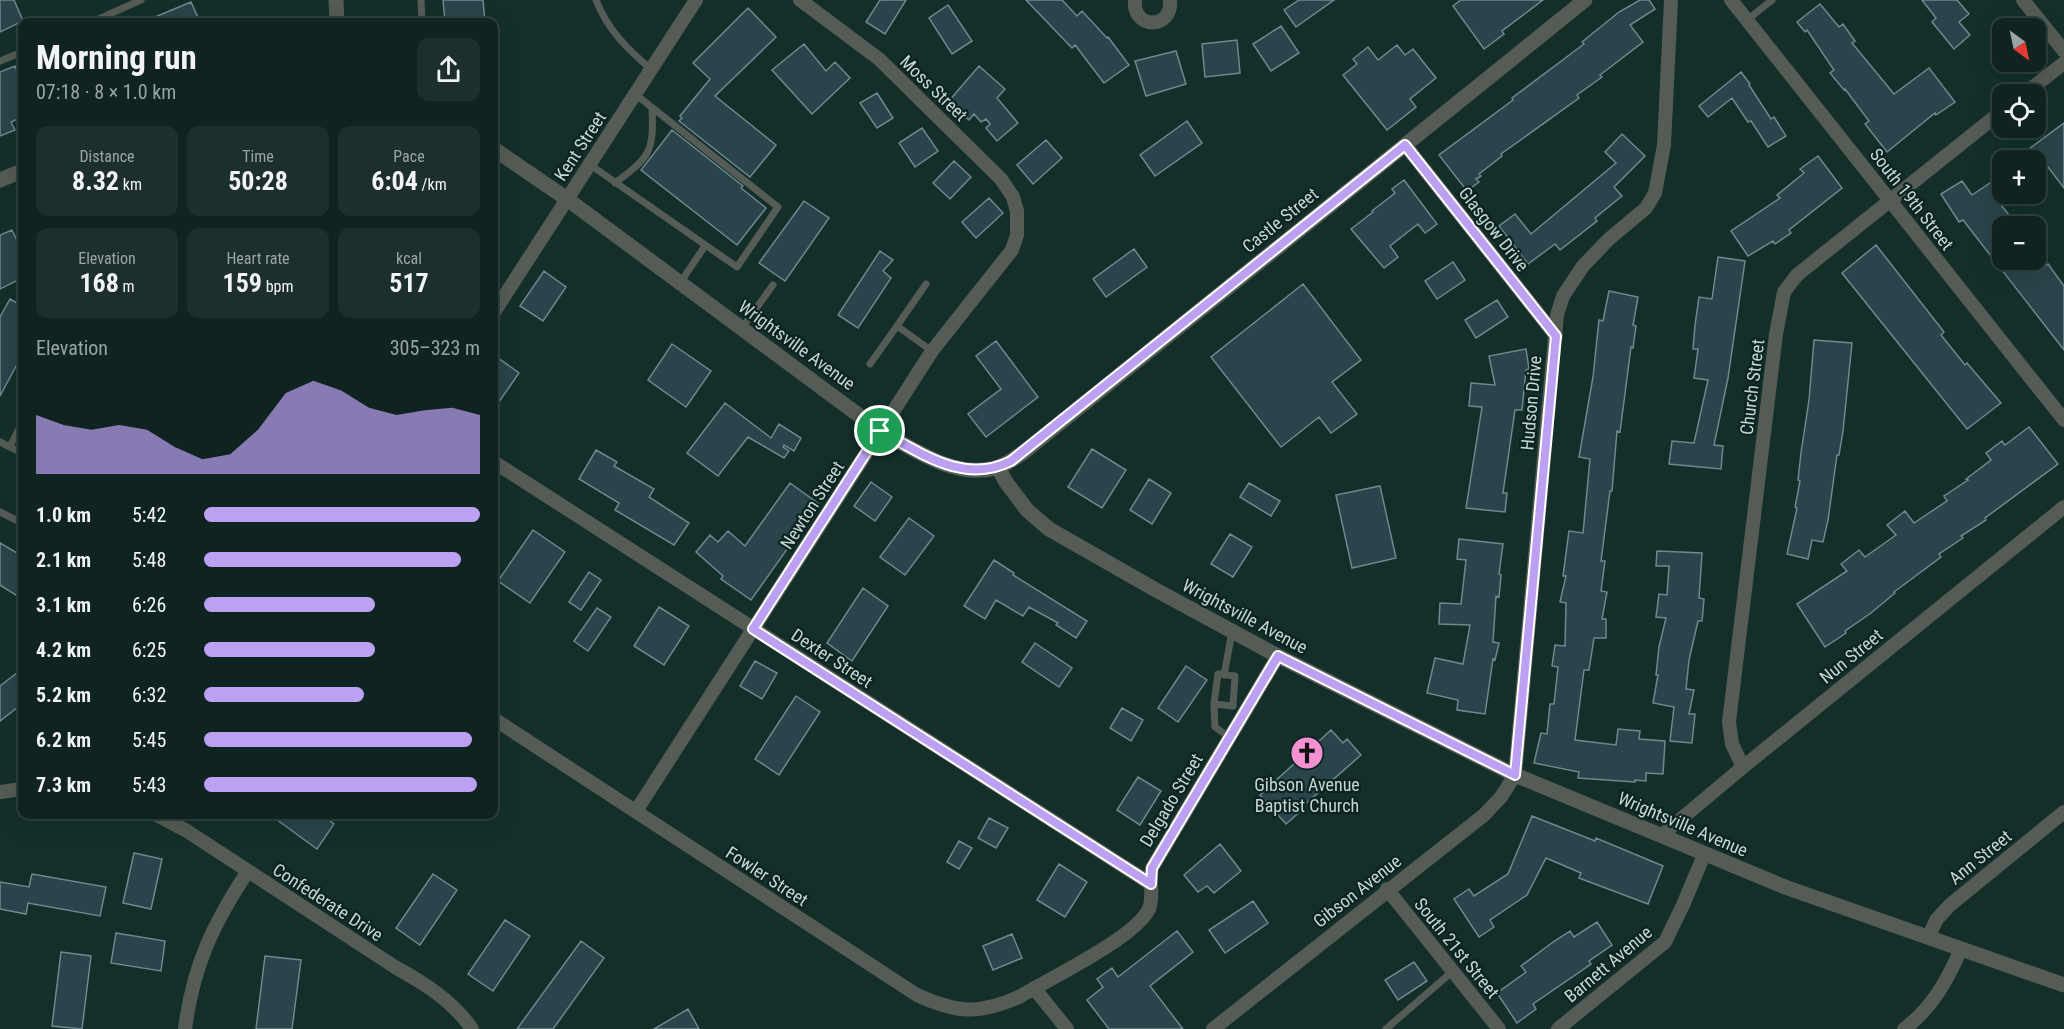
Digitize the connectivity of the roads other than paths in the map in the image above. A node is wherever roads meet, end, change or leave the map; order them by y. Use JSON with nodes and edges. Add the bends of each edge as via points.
{"nodes":[{"id":1,"x":141,"y":0,"type":"edge"},
{"id":2,"x":336,"y":0,"type":"edge"},
{"id":3,"x":421,"y":0,"type":"edge"},
{"id":4,"x":596,"y":0,"type":"edge"},
{"id":5,"x":696,"y":0,"type":"edge"},
{"id":6,"x":801,"y":0,"type":"edge"},
{"id":7,"x":1170,"y":0,"type":"edge"},
{"id":8,"x":1584,"y":0,"type":"edge"},
{"id":9,"x":1671,"y":0,"type":"edge"},
{"id":10,"x":1731,"y":0,"type":"edge"},
{"id":11,"x":1772,"y":0,"type":"edge"},
{"id":12,"x":2023,"y":0,"type":"edge"},
{"id":13,"x":1132,"y":1,"type":"edge"},
{"id":14,"x":101,"y":18,"type":"edge"},
{"id":15,"x":337,"y":18,"type":"edge"},
{"id":16,"x":422,"y":18,"type":"edge"},
{"id":17,"x":1747,"y":20,"type":"junction"},
{"id":18,"x":2064,"y":51,"type":"edge"},
{"id":19,"x":18,"y":54,"type":"edge"},
{"id":20,"x":0,"y":61,"type":"edge"},
{"id":21,"x":2064,"y":63,"type":"edge"},
{"id":22,"x":651,"y":69,"type":"junction"},
{"id":23,"x":2037,"y":84,"type":"edge"},
{"id":24,"x":634,"y":94,"type":"junction"},
{"id":25,"x":652,"y":109,"type":"junction"},
{"id":26,"x":1992,"y":119,"type":"edge"},
{"id":27,"x":1405,"y":145,"type":"junction"},
{"id":28,"x":498,"y":152,"type":"edge"},
{"id":29,"x":589,"y":164,"type":"junction"},
{"id":30,"x":18,"y":173,"type":"edge"},
{"id":31,"x":0,"y":180,"type":"edge"},
{"id":32,"x":615,"y":183,"type":"junction"},
{"id":33,"x":567,"y":199,"type":"junction"},
{"id":34,"x":1890,"y":202,"type":"junction"},
{"id":35,"x":1019,"y":221,"type":"joint"},
{"id":36,"x":705,"y":246,"type":"junction"},
{"id":37,"x":680,"y":283,"type":"junction"},
{"id":38,"x":926,"y":284,"type":"dead end"},
{"id":39,"x":773,"y":285,"type":"dead end"},
{"id":40,"x":498,"y":306,"type":"edge"},
{"id":41,"x":897,"y":326,"type":"junction"},
{"id":42,"x":742,"y":328,"type":"junction"},
{"id":43,"x":1556,"y":336,"type":"junction"},
{"id":44,"x":932,"y":351,"type":"junction"},
{"id":45,"x":870,"y":364,"type":"dead end"},
{"id":46,"x":2064,"y":420,"type":"edge"},
{"id":47,"x":18,"y":431,"type":"edge"},
{"id":48,"x":880,"y":431,"type":"junction"},
{"id":49,"x":0,"y":442,"type":"edge"},
{"id":50,"x":10,"y":446,"type":"junction"},
{"id":51,"x":18,"y":451,"type":"edge"},
{"id":52,"x":498,"y":465,"type":"edge"},
{"id":53,"x":998,"y":468,"type":"junction"},
{"id":54,"x":2064,"y":507,"type":"edge"},
{"id":55,"x":0,"y":512,"type":"edge"},
{"id":56,"x":18,"y":521,"type":"edge"},
{"id":57,"x":753,"y":629,"type":"junction"},
{"id":58,"x":1232,"y":632,"type":"junction"},
{"id":59,"x":1278,"y":656,"type":"junction"},
{"id":60,"x":1224,"y":675,"type":"junction"},
{"id":61,"x":1214,"y":704,"type":"junction"},
{"id":62,"x":1238,"y":710,"type":"junction"},
{"id":63,"x":498,"y":721,"type":"edge"},
{"id":64,"x":1229,"y":737,"type":"junction"},
{"id":65,"x":1743,"y":767,"type":"junction"},
{"id":66,"x":1515,"y":775,"type":"junction"},
{"id":67,"x":18,"y":790,"type":"edge"},
{"id":68,"x":0,"y":792,"type":"edge"},
{"id":69,"x":636,"y":812,"type":"junction"},
{"id":70,"x":2064,"y":812,"type":"edge"},
{"id":71,"x":165,"y":819,"type":"edge"},
{"id":72,"x":1662,"y":835,"type":"junction"},
{"id":73,"x":1704,"y":855,"type":"junction"},
{"id":74,"x":248,"y":871,"type":"junction"},
{"id":75,"x":1151,"y":884,"type":"junction"},
{"id":76,"x":1387,"y":889,"type":"junction"},
{"id":77,"x":1928,"y":937,"type":"junction"},
{"id":78,"x":1961,"y":949,"type":"junction"},
{"id":79,"x":1453,"y":971,"type":"junction"},
{"id":80,"x":2064,"y":985,"type":"edge"},
{"id":81,"x":1034,"y":988,"type":"junction"},
{"id":82,"x":1923,"y":1023,"type":"edge"},
{"id":83,"x":185,"y":1029,"type":"edge"},
{"id":84,"x":472,"y":1029,"type":"edge"},
{"id":85,"x":1067,"y":1029,"type":"edge"},
{"id":86,"x":1213,"y":1029,"type":"edge"},
{"id":87,"x":1386,"y":1029,"type":"edge"},
{"id":88,"x":1499,"y":1029,"type":"edge"},
{"id":89,"x":1558,"y":1029,"type":"edge"},
{"id":90,"x":1904,"y":1029,"type":"edge"}],
"edges":[{"from":1,"to":14,"type":"lane"},
{"from":2,"to":15,"type":"street"},
{"from":3,"to":16,"type":"lane"},
{"from":4,"to":22,"type":"lane","via":[[627,49]]},
{"from":5,"to":22,"type":"street","name":"Kent Street"},
{"from":6,"to":35,"type":"street","name":"Moss Street","via":[[879,59],[1000,179],[1013,197]]},
{"from":7,"to":13,"type":"street","via":[[1168,13],[1154,22],[1142,19]]},
{"from":8,"to":27,"type":"street","name":"Castle Street"},
{"from":9,"to":43,"type":"street","name":"Hudson Drive","via":[[1665,145],[1656,193],[1647,208],[1582,266],[1559,305]]},
{"from":10,"to":17,"type":"street","name":"South 19th Street"},
{"from":11,"to":17,"type":"lane"},
{"from":12,"to":18,"type":"street"},
{"from":17,"to":34,"type":"street","name":"South 19th Street"},
{"from":19,"to":20,"type":"lane"},
{"from":21,"to":23,"type":"street"},
{"from":22,"to":24,"type":"street","name":"Kent Street"},
{"from":24,"to":25,"type":"lane"},
{"from":24,"to":29,"type":"street","name":"Kent Street"},
{"from":25,"to":32,"type":"lane","via":[[650,152]]},
{"from":25,"to":36,"type":"lane","via":[[777,207],[737,267]]},
{"from":26,"to":34,"type":"street","name":"Church Street"},
{"from":27,"to":43,"type":"street","name":"Glasgow Drive"},
{"from":27,"to":53,"type":"street","name":"Castle Street","via":[[1024,452]]},
{"from":28,"to":33,"type":"street","name":"Wrightsville Avenue"},
{"from":29,"to":32,"type":"lane"},
{"from":29,"to":33,"type":"street","name":"Kent Street"},
{"from":30,"to":31,"type":"street"},
{"from":32,"to":36,"type":"lane"},
{"from":33,"to":37,"type":"street","name":"Wrightsville Avenue"},
{"from":33,"to":40,"type":"street","name":"Kent Street"},
{"from":34,"to":46,"type":"street","name":"South 19th Street"},
{"from":34,"to":65,"type":"street","name":"Church Street","via":[[1797,275],[1787,285],[1782,299],[1729,722],[1732,744]]},
{"from":35,"to":44,"type":"street","name":"Newton Street","via":[[1012,250]]},
{"from":36,"to":37,"type":"lane"},
{"from":37,"to":42,"type":"street","name":"Wrightsville Avenue"},
{"from":38,"to":41,"type":"lane"},
{"from":39,"to":42,"type":"lane"},
{"from":41,"to":44,"type":"lane"},
{"from":41,"to":45,"type":"lane"},
{"from":42,"to":48,"type":"street","name":"Wrightsville Avenue"},
{"from":43,"to":66,"type":"street","name":"Hudson Drive"},
{"from":44,"to":48,"type":"street","name":"Newton Street"},
{"from":47,"to":50,"type":"lane"},
{"from":48,"to":53,"type":"street","name":"Wrightsville Avenue","via":[[947,465],[974,470]]},
{"from":48,"to":57,"type":"street","name":"Newton Street"},
{"from":49,"to":50,"type":"lane"},
{"from":50,"to":51,"type":"lane"},
{"from":52,"to":57,"type":"street","name":"Dexter Street"},
{"from":53,"to":58,"type":"street","name":"Wrightsville Avenue","via":[[1027,510],[1049,529]]},
{"from":54,"to":65,"type":"street","name":"Nun Street"},
{"from":55,"to":56,"type":"lane"},
{"from":57,"to":69,"type":"street","name":"Newton Street"},
{"from":57,"to":75,"type":"street","name":"Dexter Street"},
{"from":58,"to":59,"type":"street","name":"Wrightsville Avenue"},
{"from":58,"to":60,"type":"lane"},
{"from":59,"to":62,"type":"street","name":"Delgado Street"},
{"from":59,"to":66,"type":"street","name":"Wrightsville Avenue"},
{"from":60,"to":61,"type":"lane","via":[[1218,674]]},
{"from":60,"to":62,"type":"lane","via":[[1235,676]]},
{"from":61,"to":62,"type":"lane"},
{"from":61,"to":64,"type":"lane","via":[[1215,727]]},
{"from":62,"to":64,"type":"street","name":"Delgado Street"},
{"from":63,"to":69,"type":"street","name":"Fowler Street"},
{"from":64,"to":75,"type":"street","name":"Delgado Street","via":[[1152,868]]},
{"from":65,"to":72,"type":"street","name":"Nun Street"},
{"from":66,"to":72,"type":"street","name":"Wrightsville Avenue"},
{"from":66,"to":76,"type":"street","name":"Gibson Avenue","via":[[1484,815]]},
{"from":67,"to":68,"type":"street"},
{"from":69,"to":81,"type":"street","name":"Fowler Street","via":[[917,995],[964,1010],[989,1008]]},
{"from":70,"to":77,"type":"street","name":"Ann Street","via":[[1950,905]]},
{"from":71,"to":74,"type":"street","name":"Confederate Drive"},
{"from":72,"to":73,"type":"street","name":"Wrightsville Avenue"},
{"from":73,"to":77,"type":"street","name":"Wrightsville Avenue"},
{"from":73,"to":89,"type":"street","name":"Barnett Avenue","via":[[1665,942]]},
{"from":74,"to":83,"type":"street","via":[[220,915],[197,966]]},
{"from":74,"to":84,"type":"street","name":"Confederate Drive","via":[[426,984]]},
{"from":75,"to":81,"type":"street","name":"Delgado Street","via":[[1151,904],[1137,925]]},
{"from":76,"to":79,"type":"street","name":"South 21st Street"},
{"from":76,"to":86,"type":"street","name":"Gibson Avenue"},
{"from":77,"to":78,"type":"street","name":"Wrightsville Avenue"},
{"from":78,"to":80,"type":"street","name":"Wrightsville Avenue"},
{"from":78,"to":82,"type":"street"},
{"from":79,"to":87,"type":"lane"},
{"from":79,"to":88,"type":"street","name":"South 21st Street"},
{"from":81,"to":85,"type":"street"},
{"from":82,"to":90,"type":"street"}]}
